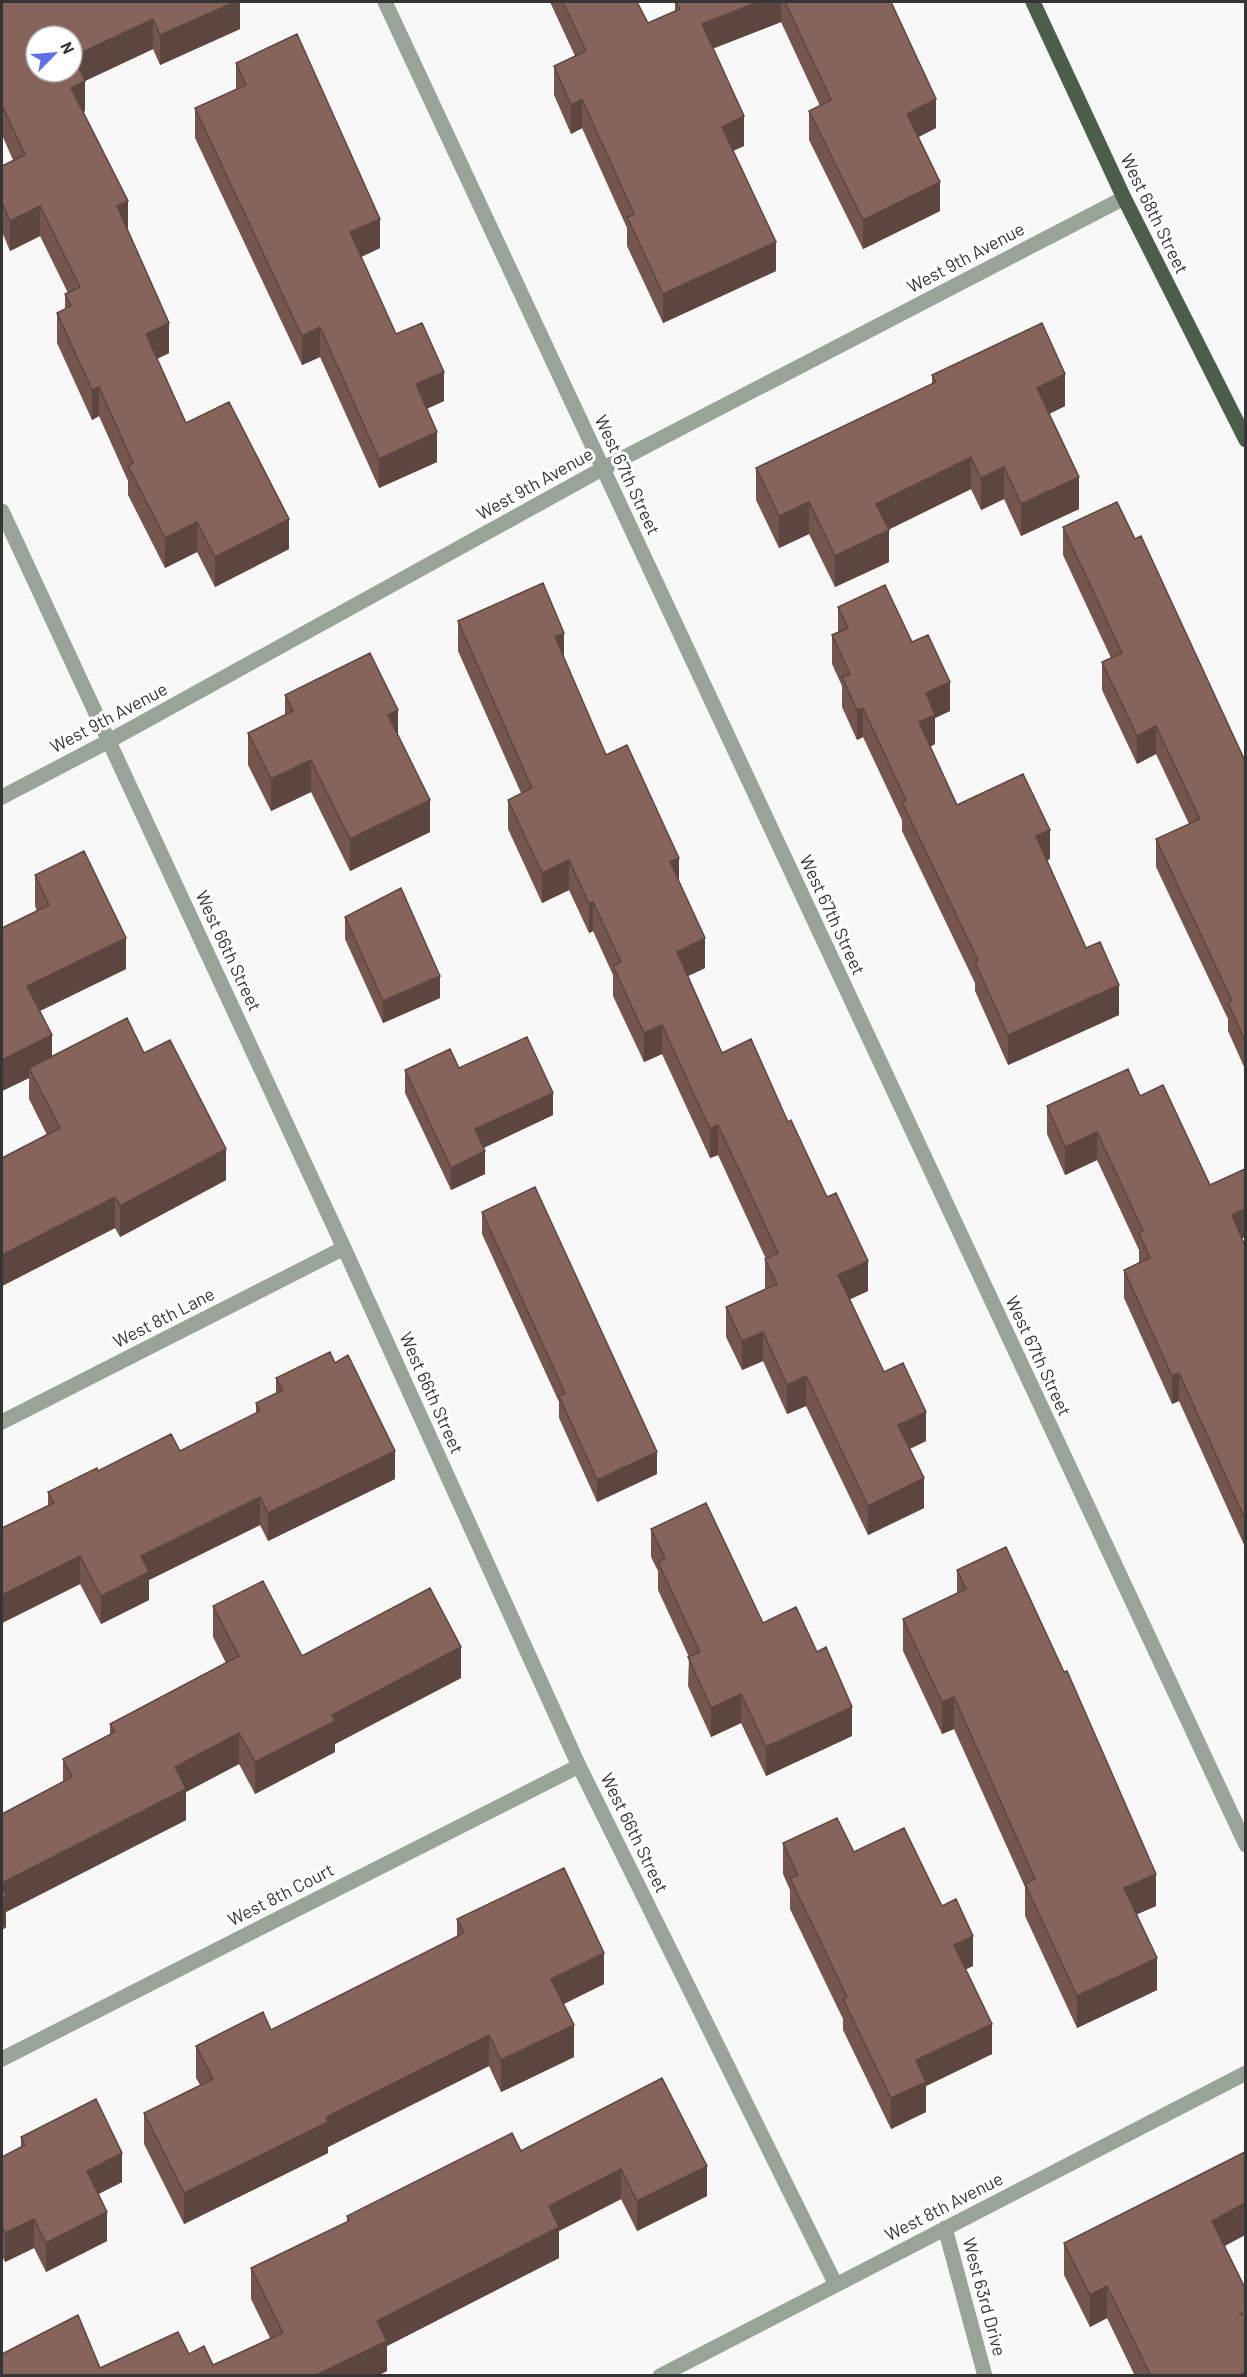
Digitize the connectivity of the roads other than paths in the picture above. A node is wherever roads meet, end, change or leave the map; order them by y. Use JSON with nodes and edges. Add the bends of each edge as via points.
{"nodes":[{"id":1,"x":385,"y":2,"type":"edge"},
{"id":2,"x":1033,"y":2,"type":"edge"},
{"id":3,"x":1124,"y":198,"type":"junction"},
{"id":4,"x":1245,"y":440,"type":"edge"},
{"id":5,"x":602,"y":469,"type":"junction"},
{"id":6,"x":2,"y":511,"type":"edge"},
{"id":7,"x":109,"y":741,"type":"junction"},
{"id":8,"x":2,"y":797,"type":"edge"},
{"id":9,"x":344,"y":1248,"type":"junction"},
{"id":10,"x":2,"y":1422,"type":"edge"},
{"id":11,"x":579,"y":1766,"type":"junction"},
{"id":12,"x":1245,"y":1845,"type":"edge"},
{"id":13,"x":2,"y":2058,"type":"edge"},
{"id":14,"x":1245,"y":2073,"type":"edge"},
{"id":15,"x":945,"y":2228,"type":"junction"},
{"id":16,"x":836,"y":2285,"type":"junction"},
{"id":17,"x":660,"y":2376,"type":"edge"},
{"id":18,"x":985,"y":2376,"type":"edge"}],
"edges":[{"from":1,"to":5,"type":"street","name":"West 67th Street"},
{"from":2,"to":3,"type":"main road","name":"West 68th Street"},
{"from":3,"to":4,"type":"main road","name":"West 68th Street"},
{"from":3,"to":5,"type":"street","name":"West 9th Avenue"},
{"from":5,"to":7,"type":"street","name":"West 9th Avenue"},
{"from":5,"to":12,"type":"street","name":"West 67th Street"},
{"from":6,"to":7,"type":"street","name":"West 66th Street"},
{"from":7,"to":8,"type":"street","name":"West 9th Avenue"},
{"from":7,"to":9,"type":"street","name":"West 66th Street"},
{"from":9,"to":10,"type":"street","name":"West 8th Lane"},
{"from":9,"to":11,"type":"street","name":"West 66th Street"},
{"from":11,"to":13,"type":"street","name":"West 8th Court"},
{"from":11,"to":16,"type":"street","name":"West 66th Street"},
{"from":14,"to":15,"type":"street","name":"West 8th Avenue"},
{"from":15,"to":16,"type":"street","name":"West 8th Avenue"},
{"from":15,"to":18,"type":"street","name":"West 63rd Drive"},
{"from":16,"to":17,"type":"street","name":"West 8th Avenue"}]}
